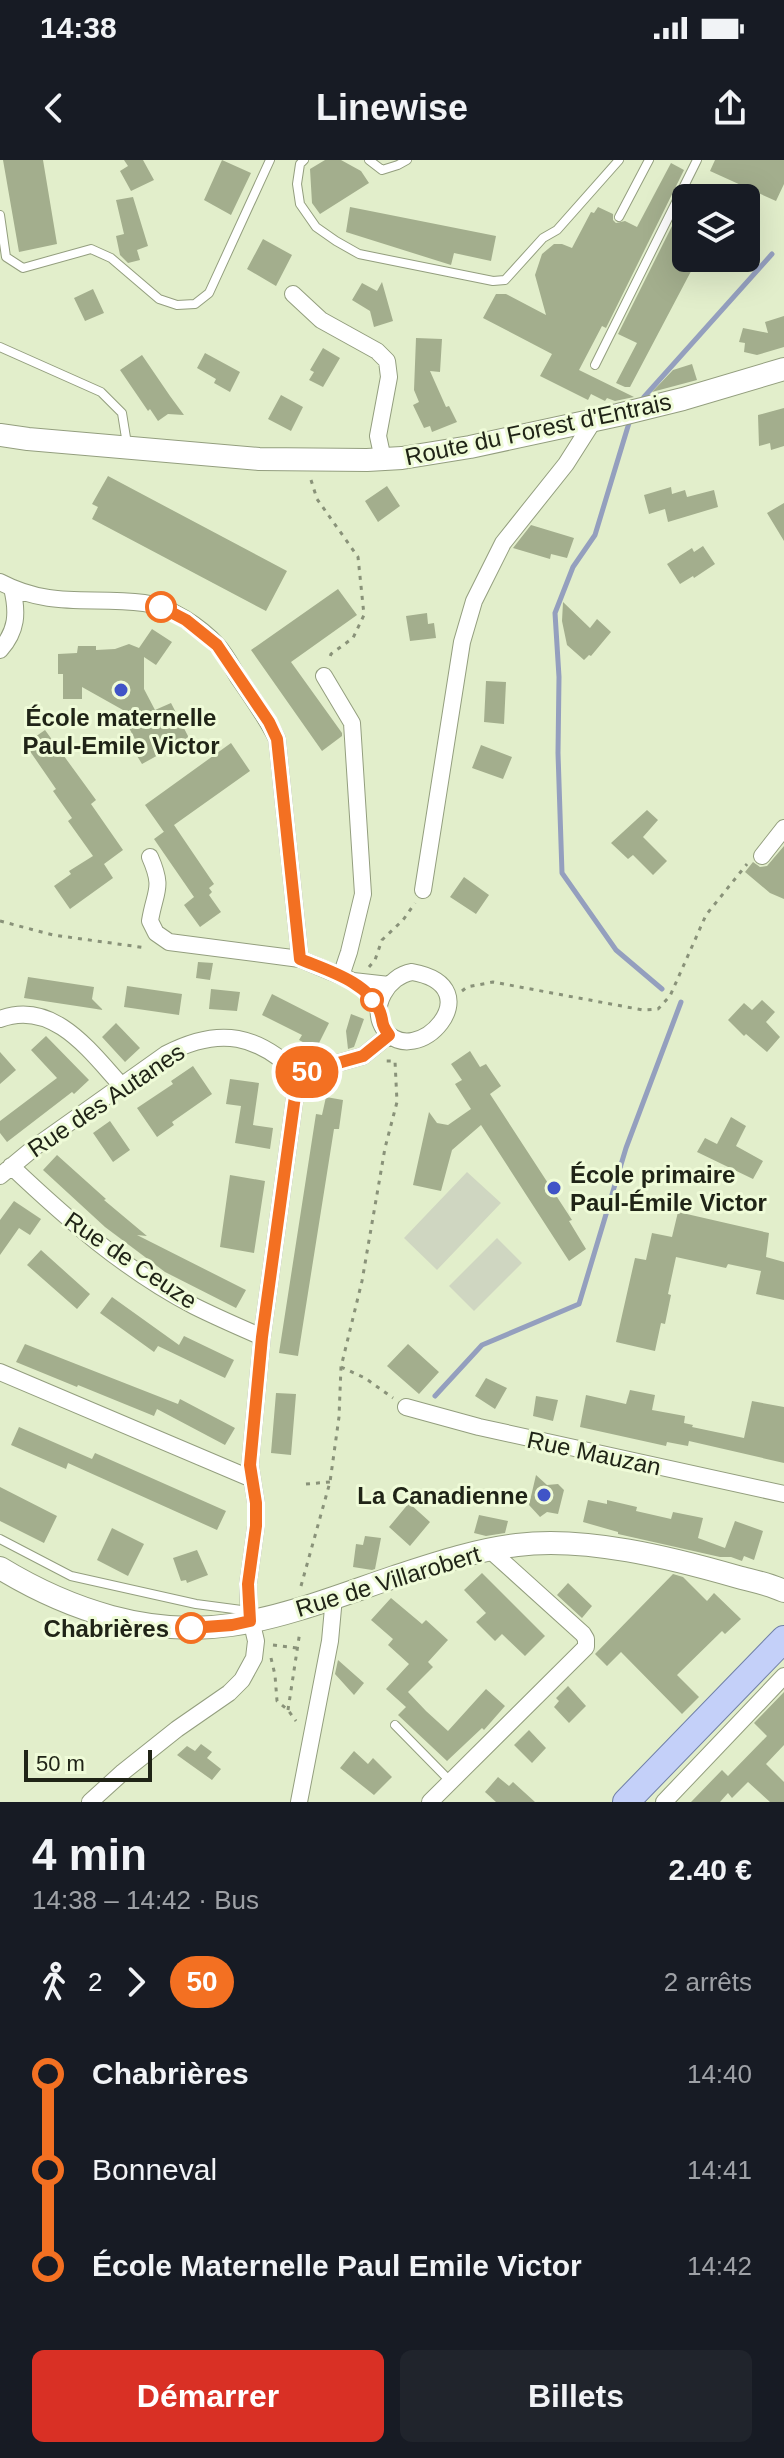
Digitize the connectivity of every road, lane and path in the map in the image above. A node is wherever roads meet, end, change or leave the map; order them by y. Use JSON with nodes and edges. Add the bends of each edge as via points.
{"nodes":[{"id":1,"x":270,"y":160,"type":"edge"},
{"id":2,"x":304,"y":160,"type":"edge"},
{"id":3,"x":369,"y":160,"type":"edge"},
{"id":4,"x":407,"y":160,"type":"edge"},
{"id":5,"x":619,"y":160,"type":"edge"},
{"id":6,"x":649,"y":160,"type":"edge"},
{"id":7,"x":697,"y":160,"type":"edge"},
{"id":8,"x":0,"y":215,"type":"edge"},
{"id":9,"x":619,"y":217,"type":"dead end"},
{"id":10,"x":293,"y":294,"type":"dead end"},
{"id":11,"x":0,"y":347,"type":"edge"},
{"id":12,"x":595,"y":365,"type":"dead end"},
{"id":13,"x":784,"y":369,"type":"edge"},
{"id":14,"x":594,"y":420,"type":"junction"},
{"id":15,"x":0,"y":435,"type":"edge"},
{"id":16,"x":128,"y":448,"type":"junction"},
{"id":17,"x":383,"y":459,"type":"junction"},
{"id":18,"x":307,"y":460,"type":"junction"},
{"id":19,"x":6,"y":585,"type":"edge"},
{"id":20,"x":0,"y":650,"type":"edge"},
{"id":21,"x":324,"y":676,"type":"joint"},
{"id":22,"x":784,"y":828,"type":"edge"},
{"id":23,"x":762,"y":856,"type":"joint"},
{"id":24,"x":150,"y":857,"type":"dead end"},
{"id":25,"x":423,"y":890,"type":"joint"},
{"id":26,"x":0,"y":921,"type":"edge"},
{"id":27,"x":169,"y":942,"type":"junction"},
{"id":28,"x":300,"y":959,"type":"junction"},
{"id":29,"x":346,"y":975,"type":"junction"},
{"id":30,"x":389,"y":985,"type":"junction"},
{"id":31,"x":448,"y":999,"type":"junction"},
{"id":32,"x":380,"y":1012,"type":"junction"},
{"id":33,"x":0,"y":1019,"type":"edge"},
{"id":34,"x":389,"y":1035,"type":"junction"},
{"id":35,"x":395,"y":1061,"type":"dead end"},
{"id":36,"x":301,"y":1077,"type":"junction"},
{"id":37,"x":121,"y":1085,"type":"junction"},
{"id":38,"x":6,"y":1171,"type":"edge"},
{"id":39,"x":262,"y":1337,"type":"junction"},
{"id":40,"x":341,"y":1367,"type":"junction"},
{"id":41,"x":0,"y":1372,"type":"edge"},
{"id":42,"x":406,"y":1407,"type":"joint"},
{"id":43,"x":252,"y":1479,"type":"junction"},
{"id":44,"x":330,"y":1482,"type":"junction"},
{"id":45,"x":306,"y":1484,"type":"dead end"},
{"id":46,"x":784,"y":1494,"type":"edge"},
{"id":47,"x":0,"y":1539,"type":"edge"},
{"id":48,"x":490,"y":1550,"type":"junction"},
{"id":49,"x":0,"y":1568,"type":"edge"},
{"id":50,"x":784,"y":1591,"type":"edge"},
{"id":51,"x":298,"y":1595,"type":"dead end"},
{"id":52,"x":334,"y":1597,"type":"junction"},
{"id":53,"x":250,"y":1616,"type":"junction"},
{"id":54,"x":300,"y":1631,"type":"dead end"},
{"id":55,"x":297,"y":1648,"type":"junction"},
{"id":56,"x":781,"y":1649,"type":"edge"},
{"id":57,"x":784,"y":1676,"type":"edge"},
{"id":58,"x":730,"y":1695,"type":"junction"},
{"id":59,"x":748,"y":1714,"type":"junction"},
{"id":60,"x":395,"y":1725,"type":"dead end"},
{"id":61,"x":451,"y":1782,"type":"junction"},
{"id":62,"x":90,"y":1802,"type":"edge"},
{"id":63,"x":299,"y":1802,"type":"edge"},
{"id":64,"x":430,"y":1802,"type":"edge"},
{"id":65,"x":626,"y":1802,"type":"edge"},
{"id":66,"x":664,"y":1802,"type":"edge"}],
"edges":[{"from":1,"to":8,"type":"lane","via":[[209,293],[195,304],[159,299],[111,258],[91,249],[23,268],[6,257]]},
{"from":2,"to":5,"type":"lane","via":[[297,184],[300,204],[316,227],[336,241],[359,254],[493,281],[505,280]]},
{"from":3,"to":4,"type":"lane","via":[[382,170]]},
{"from":6,"to":9,"type":"lane"},
{"from":7,"to":12,"type":"lane"},
{"from":10,"to":17,"type":"street","via":[[321,320],[387,361],[378,436]]},
{"from":11,"to":16,"type":"lane","via":[[101,392],[122,413]]},
{"from":13,"to":14,"type":"main road","name":"Route du Forest d'Entrais"},
{"from":14,"to":17,"type":"main road","name":"Route du Forest d'Entrais","via":[[470,447]]},
{"from":14,"to":25,"type":"street","via":[[503,543],[474,601],[462,642]]},
{"from":15,"to":16,"type":"main road","name":"Route du Forest d'Entrais"},
{"from":16,"to":18,"type":"main road","name":"Route du Forest d'Entrais"},
{"from":17,"to":18,"type":"main road","name":"Route du Forest d'Entrais"},
{"from":18,"to":21,"type":"path","via":[[317,499],[358,557],[364,615],[353,638],[331,654]]},
{"from":19,"to":20,"type":"street","via":[[17,606],[15,625]]},
{"from":19,"to":28,"type":"street","via":[[54,600],[161,607],[217,645],[277,739]]},
{"from":21,"to":29,"type":"street","via":[[352,723],[363,894]]},
{"from":22,"to":23,"type":"street"},
{"from":23,"to":31,"type":"path","via":[[752,858],[706,915],[670,996],[658,1009],[493,982],[467,987]]},
{"from":24,"to":27,"type":"street","via":[[158,875],[150,921]]},
{"from":25,"to":29,"type":"path","via":[[382,940],[368,968]]},
{"from":26,"to":27,"type":"path","via":[[97,942],[154,948]]},
{"from":27,"to":28,"type":"street"},
{"from":28,"to":29,"type":"street"},
{"from":29,"to":30,"type":"street"},
{"from":29,"to":32,"type":"street"},
{"from":30,"to":31,"type":"street","via":[[403,974],[430,976]]},
{"from":30,"to":32,"type":"street"},
{"from":31,"to":34,"type":"street","via":[[449,1011],[423,1038],[407,1042]]},
{"from":32,"to":34,"type":"street"},
{"from":33,"to":37,"type":"street","via":[[29,1014],[64,1027]]},
{"from":34,"to":36,"type":"street","via":[[363,1056]]},
{"from":35,"to":40,"type":"path","via":[[397,1102]]},
{"from":36,"to":37,"type":"street","name":"Rue des Autanes","via":[[250,1040],[219,1037],[184,1044]]},
{"from":36,"to":39,"type":"street"},
{"from":37,"to":38,"type":"street","name":"Rue des Autanes"},
{"from":38,"to":39,"type":"street","name":"Rue de Ceuze","via":[[141,1273],[194,1306]]},
{"from":39,"to":43,"type":"street"},
{"from":40,"to":42,"type":"path"},
{"from":40,"to":44,"type":"path"},
{"from":41,"to":43,"type":"street"},
{"from":42,"to":46,"type":"street","name":"Rue Mauzan"},
{"from":43,"to":53,"type":"street","via":[[256,1526],[248,1584]]},
{"from":44,"to":45,"type":"path"},
{"from":44,"to":51,"type":"path"},
{"from":47,"to":53,"type":"lane","via":[[71,1576]]},
{"from":48,"to":50,"type":"main road","name":"Rue de Villarobert","via":[[559,1542],[602,1547]]},
{"from":48,"to":52,"type":"main road","name":"Rue de Villarobert"},
{"from":48,"to":61,"type":"street","via":[[583,1634],[586,1647]]},
{"from":49,"to":53,"type":"main road","name":"Rue de Villarobert","via":[[61,1601],[145,1624],[232,1625]]},
{"from":52,"to":53,"type":"main road","name":"Rue de Villarobert"},
{"from":52,"to":63,"type":"street"},
{"from":53,"to":62,"type":"street","via":[[254,1658],[242,1680]]},
{"from":54,"to":55,"type":"path"},
{"from":55,"to":55,"type":"path","via":[[267,1644],[277,1701],[288,1710]]},
{"from":56,"to":58,"type":"main road"},
{"from":57,"to":59,"type":"street"},
{"from":58,"to":59,"type":"street"},
{"from":58,"to":65,"type":"main road"},
{"from":59,"to":66,"type":"street"},
{"from":60,"to":61,"type":"lane"},
{"from":61,"to":64,"type":"street"}]}
